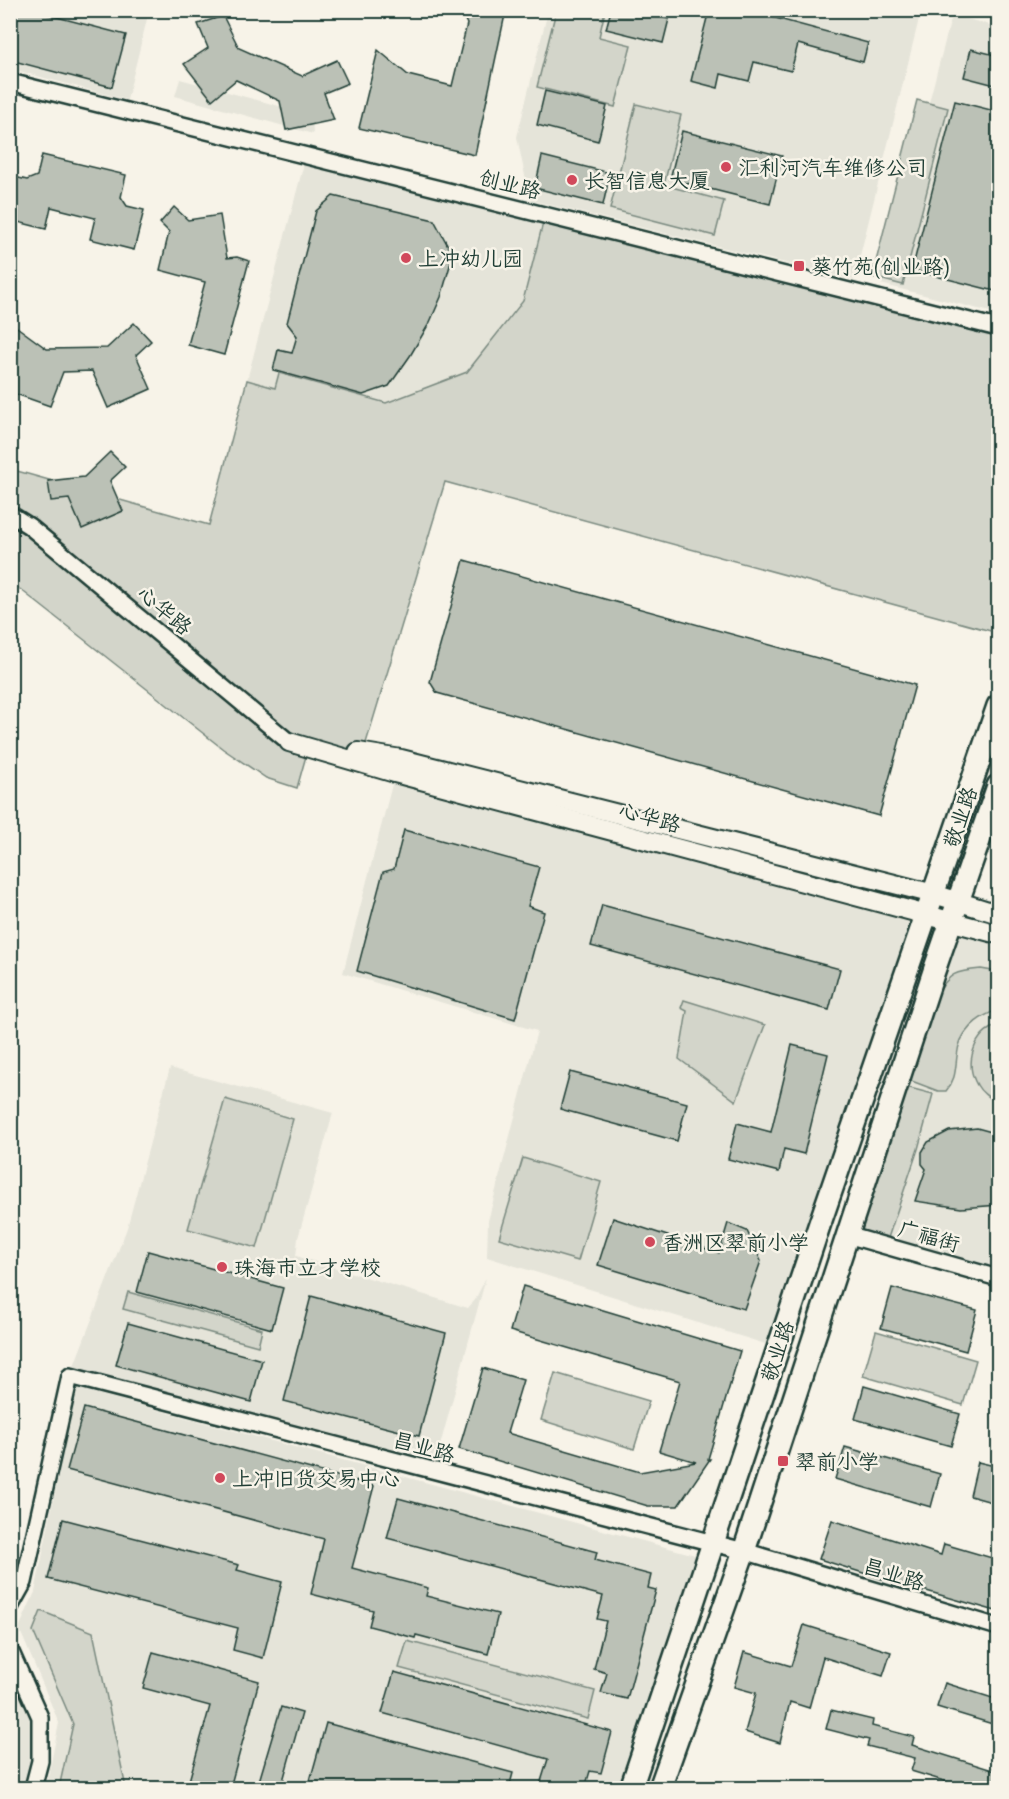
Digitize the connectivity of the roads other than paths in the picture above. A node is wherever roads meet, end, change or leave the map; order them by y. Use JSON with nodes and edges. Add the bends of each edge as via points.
{"nodes":[{"id":1,"x":10,"y":82,"type":"edge"},
{"id":2,"x":999,"y":328,"type":"edge"},
{"id":3,"x":10,"y":514,"type":"edge"},
{"id":4,"x":999,"y":706,"type":"edge"},
{"id":5,"x":290,"y":742,"type":"joint"},
{"id":6,"x":999,"y":786,"type":"edge"},
{"id":7,"x":930,"y":904,"type":"junction"},
{"id":8,"x":955,"y":911,"type":"junction"},
{"id":9,"x":999,"y":914,"type":"edge"},
{"id":10,"x":999,"y":934,"type":"edge"},
{"id":11,"x":847,"y":1235,"type":"junction"},
{"id":12,"x":999,"y":1278,"type":"edge"},
{"id":13,"x":713,"y":1544,"type":"junction"},
{"id":14,"x":744,"y":1551,"type":"junction"},
{"id":15,"x":10,"y":1607,"type":"edge"},
{"id":16,"x":999,"y":1627,"type":"edge"},
{"id":17,"x":10,"y":1650,"type":"edge"},
{"id":18,"x":33,"y":1788,"type":"edge"},
{"id":19,"x":631,"y":1788,"type":"edge"},
{"id":20,"x":660,"y":1788,"type":"edge"}],
"edges":[{"from":1,"to":2,"type":"street","name":"创业路"},
{"from":3,"to":5,"type":"street","name":"心华路"},
{"from":4,"to":7,"type":"main road","name":"敬业路"},
{"from":5,"to":7,"type":"street","name":"心华路","via":[[395,773]]},
{"from":6,"to":8,"type":"main road","name":"敬业路"},
{"from":7,"to":8,"type":"street","name":"心华路"},
{"from":7,"to":13,"type":"main road","name":"敬业路"},
{"from":8,"to":9,"type":"street","name":"心华路"},
{"from":8,"to":10,"type":"street","name":"心华路"},
{"from":8,"to":11,"type":"main road","name":"敬业路"},
{"from":11,"to":12,"type":"street","name":"广福街"},
{"from":11,"to":14,"type":"main road","name":"敬业路"},
{"from":13,"to":14,"type":"street","name":"昌业路"},
{"from":13,"to":15,"type":"street","name":"昌业路","via":[[70,1376],[24,1582]]},
{"from":13,"to":19,"type":"main road","name":"敬业路"},
{"from":14,"to":16,"type":"street","name":"昌业路"},
{"from":14,"to":20,"type":"main road","name":"敬业路"},
{"from":17,"to":18,"type":"street","via":[[40,1717],[40,1761]]}]}
